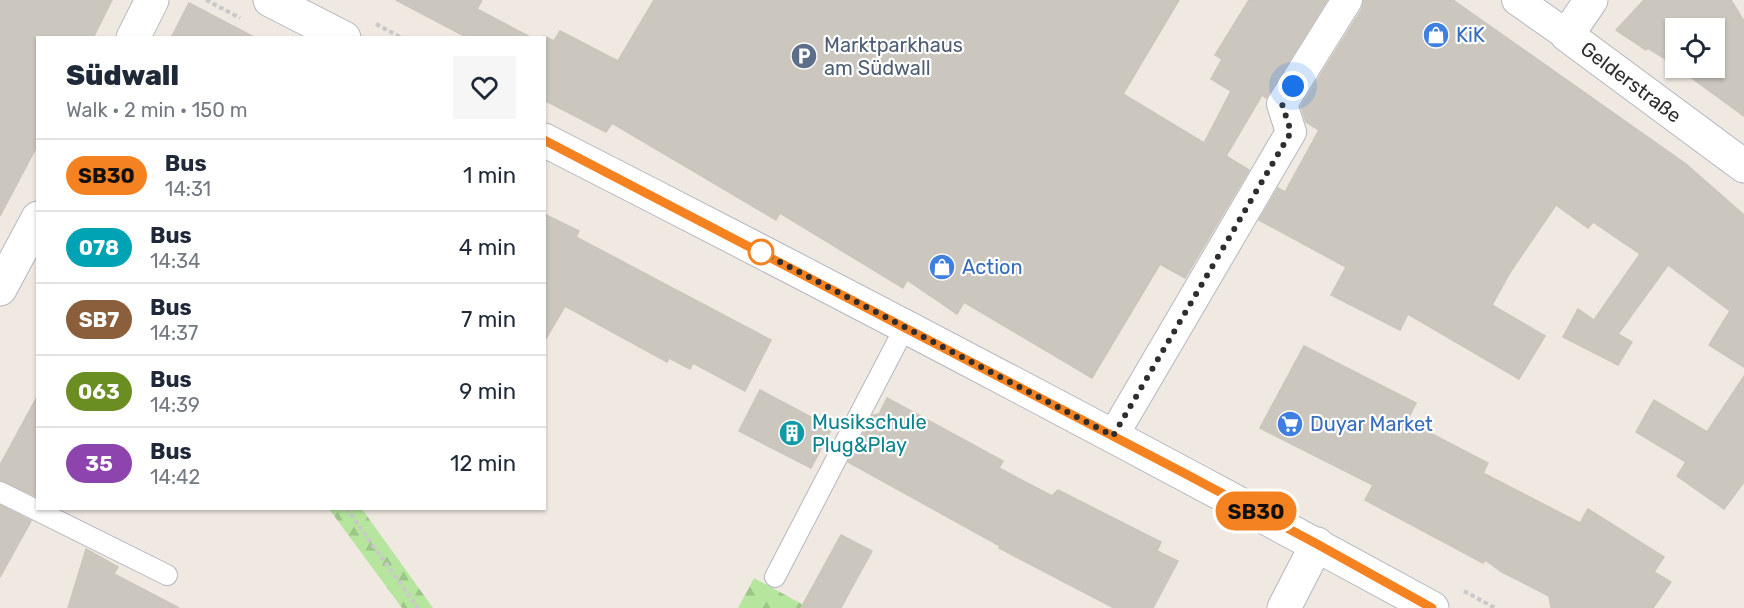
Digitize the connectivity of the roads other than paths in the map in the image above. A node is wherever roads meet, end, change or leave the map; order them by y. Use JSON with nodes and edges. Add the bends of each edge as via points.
{"nodes":[{"id":1,"x":152,"y":0,"type":"edge"},
{"id":2,"x":270,"y":0,"type":"edge"},
{"id":3,"x":1347,"y":0,"type":"edge"},
{"id":4,"x":1517,"y":0,"type":"edge"},
{"id":5,"x":1592,"y":0,"type":"edge"},
{"id":6,"x":1568,"y":35,"type":"junction"},
{"id":7,"x":134,"y":36,"type":"edge"},
{"id":8,"x":340,"y":36,"type":"edge"},
{"id":9,"x":546,"y":141,"type":"edge"},
{"id":10,"x":1744,"y":166,"type":"edge"},
{"id":11,"x":36,"y":222,"type":"edge"},
{"id":12,"x":1,"y":283,"type":"edge"},
{"id":13,"x":905,"y":327,"type":"junction"},
{"id":14,"x":1113,"y":436,"type":"junction"},
{"id":15,"x":0,"y":492,"type":"edge"},
{"id":16,"x":36,"y":510,"type":"edge"},
{"id":17,"x":36,"y":510,"type":"edge"},
{"id":18,"x":1317,"y":544,"type":"junction"},
{"id":19,"x":167,"y":575,"type":"dead end"},
{"id":20,"x":775,"y":577,"type":"dead end"},
{"id":21,"x":1284,"y":608,"type":"edge"},
{"id":22,"x":1432,"y":608,"type":"edge"}],
"edges":[{"from":1,"to":7,"type":"street"},
{"from":2,"to":8,"type":"street"},
{"from":3,"to":14,"type":"street","via":[[1282,104],[1291,132]]},
{"from":4,"to":6,"type":"street","name":"Gelderstraße"},
{"from":5,"to":6,"type":"street"},
{"from":6,"to":10,"type":"street","name":"Gelderstraße"},
{"from":9,"to":13,"type":"street"},
{"from":11,"to":12,"type":"street"},
{"from":13,"to":14,"type":"street"},
{"from":13,"to":20,"type":"lane"},
{"from":14,"to":18,"type":"street"},
{"from":15,"to":16,"type":"lane"},
{"from":17,"to":19,"type":"lane"},
{"from":18,"to":21,"type":"street"},
{"from":18,"to":22,"type":"street"}]}
